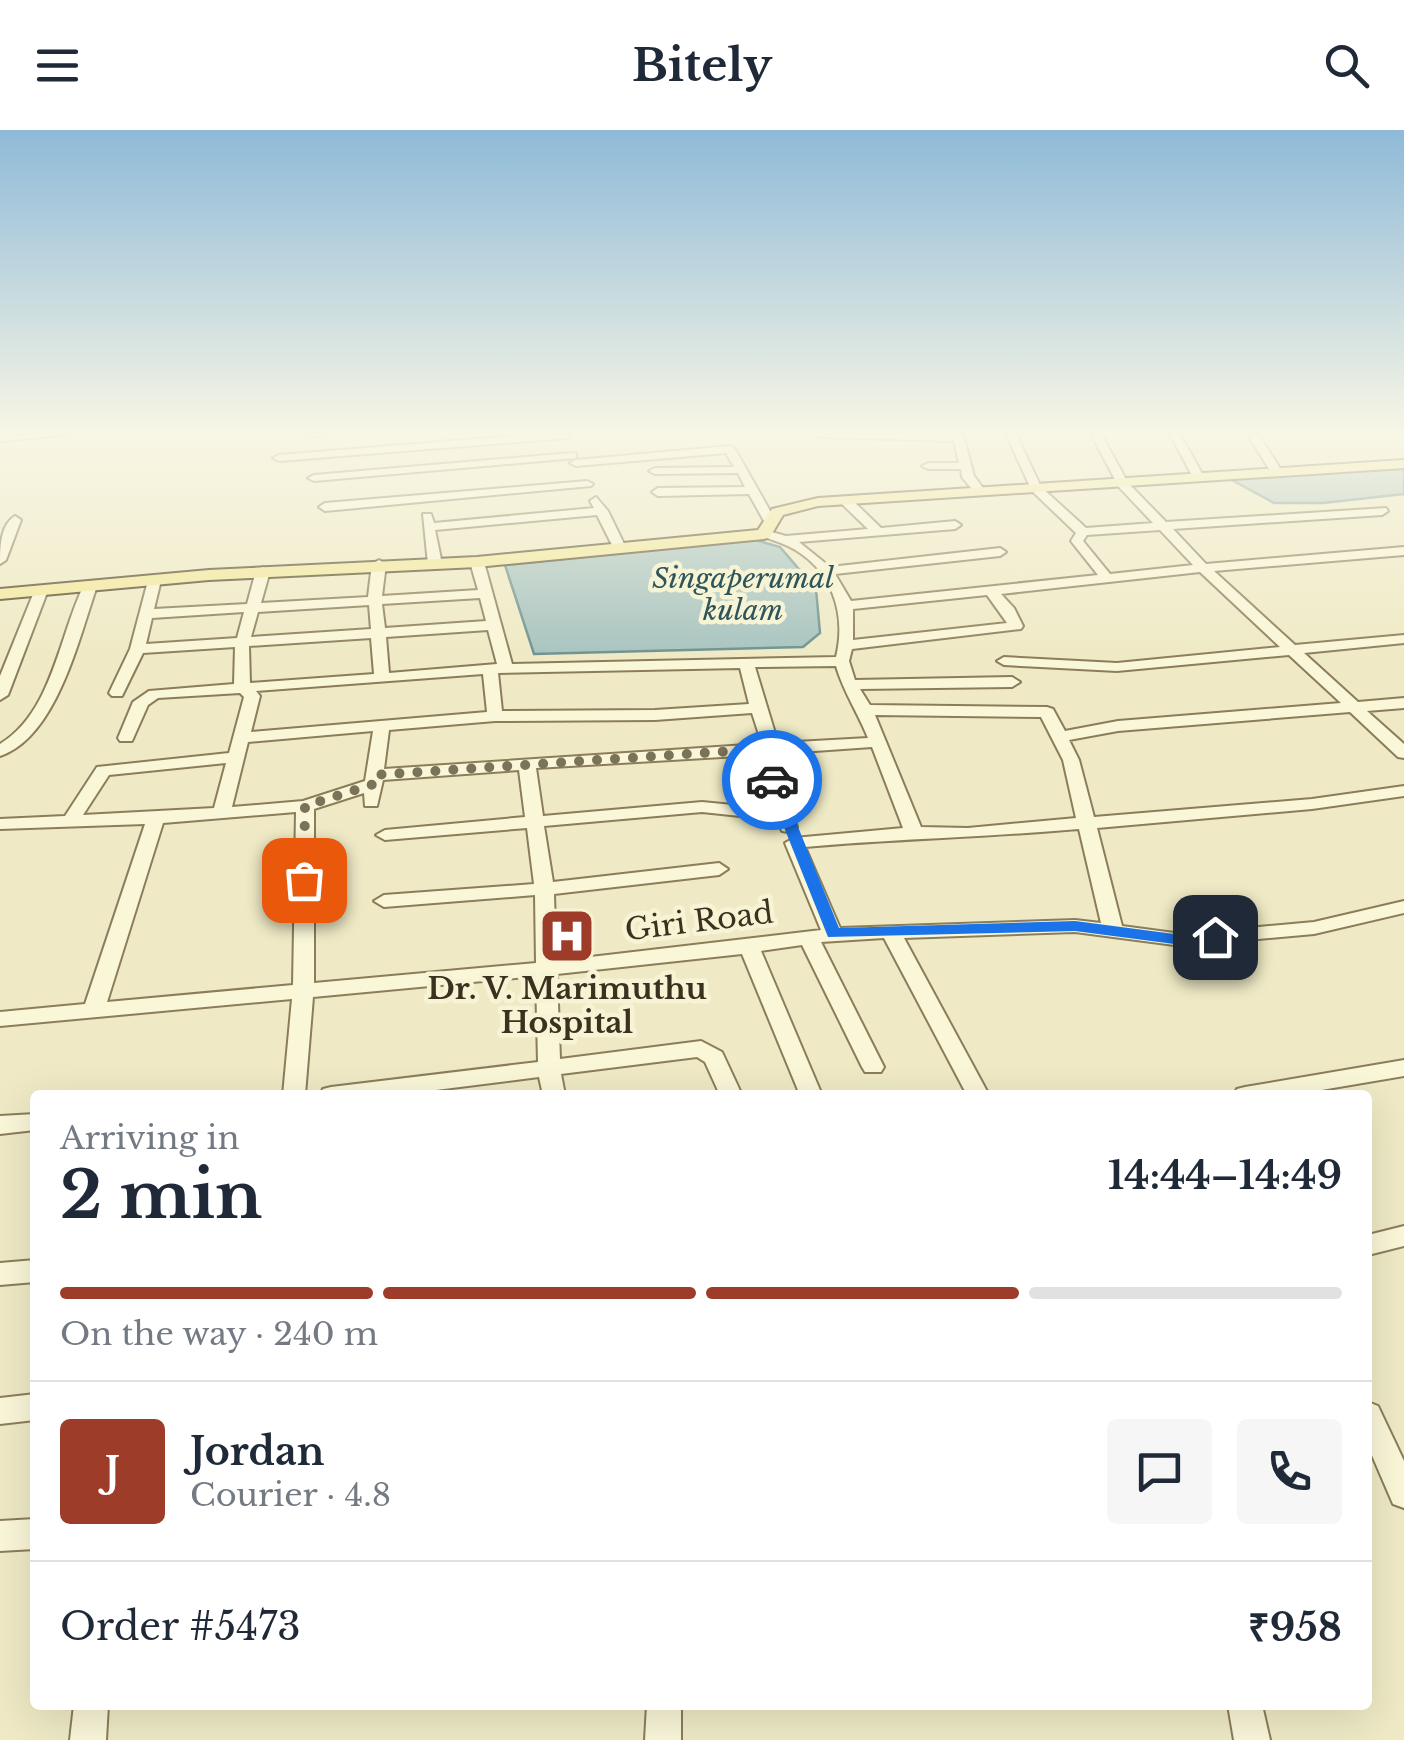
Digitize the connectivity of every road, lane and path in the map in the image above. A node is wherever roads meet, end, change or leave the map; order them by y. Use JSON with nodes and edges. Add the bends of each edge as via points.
{"nodes":[{"id":1,"x":425,"y":509,"type":"edge"},
{"id":2,"x":759,"y":509,"type":"edge"},
{"id":3,"x":780,"y":509,"type":"edge"},
{"id":4,"x":856,"y":509,"type":"edge"},
{"id":5,"x":1058,"y":509,"type":"edge"},
{"id":6,"x":1147,"y":509,"type":"edge"},
{"id":7,"x":602,"y":511,"type":"joint"},
{"id":8,"x":1382,"y":511,"type":"dead end"},
{"id":9,"x":15,"y":520,"type":"dead end"},
{"id":10,"x":954,"y":525,"type":"dead end"},
{"id":11,"x":766,"y":526,"type":"junction"},
{"id":12,"x":1163,"y":526,"type":"junction"},
{"id":13,"x":428,"y":527,"type":"junction"},
{"id":14,"x":1083,"y":532,"type":"junction"},
{"id":15,"x":791,"y":539,"type":"junction"},
{"id":16,"x":899,"y":543,"type":"junction"},
{"id":17,"x":620,"y":548,"type":"junction"},
{"id":18,"x":1404,"y":551,"type":"edge"},
{"id":19,"x":1000,"y":552,"type":"dead end"},
{"id":20,"x":0,"y":560,"type":"edge"},
{"id":21,"x":477,"y":562,"type":"junction"},
{"id":22,"x":378,"y":564,"type":"junction"},
{"id":23,"x":435,"y":564,"type":"junction"},
{"id":24,"x":1203,"y":568,"type":"junction"},
{"id":25,"x":263,"y":572,"type":"junction"},
{"id":26,"x":828,"y":572,"type":"junction"},
{"id":27,"x":1106,"y":578,"type":"junction"},
{"id":28,"x":154,"y":580,"type":"junction"},
{"id":29,"x":90,"y":586,"type":"junction"},
{"id":30,"x":990,"y":589,"type":"junction"},
{"id":31,"x":42,"y":590,"type":"junction"},
{"id":32,"x":0,"y":594,"type":"edge"},
{"id":33,"x":486,"y":594,"type":"junction"},
{"id":34,"x":375,"y":599,"type":"junction"},
{"id":35,"x":252,"y":606,"type":"junction"},
{"id":36,"x":846,"y":606,"type":"junction"},
{"id":37,"x":146,"y":614,"type":"junction"},
{"id":38,"x":494,"y":625,"type":"junction"},
{"id":39,"x":381,"y":633,"type":"junction"},
{"id":40,"x":1404,"y":640,"type":"edge"},
{"id":41,"x":242,"y":644,"type":"junction"},
{"id":42,"x":1290,"y":649,"type":"junction"},
{"id":43,"x":137,"y":650,"type":"junction"},
{"id":44,"x":844,"y":653,"type":"junction"},
{"id":45,"x":1004,"y":662,"type":"dead end"},
{"id":46,"x":747,"y":664,"type":"junction"},
{"id":47,"x":498,"y":669,"type":"junction"},
{"id":48,"x":382,"y":678,"type":"junction"},
{"id":49,"x":1012,"y":682,"type":"dead end"},
{"id":50,"x":848,"y":685,"type":"junction"},
{"id":51,"x":242,"y":686,"type":"junction"},
{"id":52,"x":118,"y":693,"type":"dead end"},
{"id":53,"x":0,"y":695,"type":"edge"},
{"id":54,"x":1404,"y":703,"type":"edge"},
{"id":55,"x":758,"y":708,"type":"junction"},
{"id":56,"x":1353,"y":708,"type":"junction"},
{"id":57,"x":865,"y":710,"type":"junction"},
{"id":58,"x":495,"y":716,"type":"junction"},
{"id":59,"x":382,"y":725,"type":"junction"},
{"id":60,"x":1060,"y":737,"type":"junction"},
{"id":61,"x":126,"y":738,"type":"dead end"},
{"id":62,"x":242,"y":738,"type":"junction"},
{"id":63,"x":875,"y":742,"type":"junction"},
{"id":64,"x":767,"y":749,"type":"junction"},
{"id":65,"x":0,"y":751,"type":"edge"},
{"id":66,"x":1404,"y":753,"type":"edge"},
{"id":67,"x":237,"y":757,"type":"junction"},
{"id":68,"x":527,"y":764,"type":"junction"},
{"id":69,"x":373,"y":787,"type":"junction"},
{"id":70,"x":1404,"y":791,"type":"edge"},
{"id":71,"x":305,"y":806,"type":"junction"},
{"id":72,"x":222,"y":813,"type":"junction"},
{"id":73,"x":785,"y":816,"type":"junction"},
{"id":74,"x":156,"y":818,"type":"junction"},
{"id":75,"x":536,"y":820,"type":"junction"},
{"id":76,"x":71,"y":821,"type":"junction"},
{"id":77,"x":1088,"y":823,"type":"junction"},
{"id":78,"x":0,"y":824,"type":"edge"},
{"id":79,"x":914,"y":832,"type":"junction"},
{"id":80,"x":384,"y":835,"type":"dead end"},
{"id":81,"x":794,"y":843,"type":"junction"},
{"id":82,"x":719,"y":869,"type":"dead end"},
{"id":83,"x":544,"y":889,"type":"junction"},
{"id":84,"x":384,"y":901,"type":"dead end"},
{"id":85,"x":1404,"y":907,"type":"edge"},
{"id":86,"x":1113,"y":931,"type":"junction"},
{"id":87,"x":890,"y":932,"type":"junction"},
{"id":88,"x":833,"y":934,"type":"junction"},
{"id":89,"x":808,"y":936,"type":"junction"},
{"id":90,"x":748,"y":947,"type":"junction"},
{"id":91,"x":544,"y":969,"type":"junction"},
{"id":92,"x":303,"y":992,"type":"junction"},
{"id":93,"x":94,"y":1010,"type":"junction"},
{"id":94,"x":0,"y":1019,"type":"edge"},
{"id":95,"x":873,"y":1067,"type":"dead end"},
{"id":96,"x":1404,"y":1068,"type":"edge"},
{"id":97,"x":549,"y":1070,"type":"junction"},
{"id":98,"x":294,"y":1090,"type":"edge"},
{"id":99,"x":375,"y":1090,"type":"edge"},
{"id":100,"x":553,"y":1090,"type":"edge"},
{"id":101,"x":730,"y":1090,"type":"edge"},
{"id":102,"x":809,"y":1090,"type":"edge"},
{"id":103,"x":975,"y":1090,"type":"edge"},
{"id":104,"x":1275,"y":1090,"type":"edge"},
{"id":105,"x":30,"y":1122,"type":"edge"},
{"id":106,"x":0,"y":1125,"type":"edge"},
{"id":107,"x":1404,"y":1236,"type":"edge"},
{"id":108,"x":1372,"y":1244,"type":"edge"},
{"id":109,"x":30,"y":1271,"type":"edge"},
{"id":110,"x":0,"y":1274,"type":"edge"},
{"id":111,"x":30,"y":1408,"type":"edge"},
{"id":112,"x":0,"y":1411,"type":"edge"},
{"id":113,"x":1372,"y":1423,"type":"edge"},
{"id":114,"x":1404,"y":1494,"type":"edge"},
{"id":115,"x":30,"y":1534,"type":"edge"},
{"id":116,"x":0,"y":1536,"type":"edge"},
{"id":117,"x":91,"y":1710,"type":"edge"},
{"id":118,"x":664,"y":1710,"type":"edge"},
{"id":119,"x":1246,"y":1710,"type":"edge"},
{"id":120,"x":88,"y":1740,"type":"edge"},
{"id":121,"x":663,"y":1740,"type":"edge"},
{"id":122,"x":1252,"y":1740,"type":"edge"}],
"edges":[{"from":1,"to":13,"type":"street"},
{"from":2,"to":11,"type":"street"},
{"from":3,"to":11,"type":"main road"},
{"from":4,"to":16,"type":"street"},
{"from":5,"to":14,"type":"street"},
{"from":6,"to":12,"type":"street"},
{"from":7,"to":13,"type":"street"},
{"from":7,"to":17,"type":"street"},
{"from":8,"to":12,"type":"street"},
{"from":9,"to":20,"type":"street"},
{"from":10,"to":16,"type":"street"},
{"from":11,"to":15,"type":"street"},
{"from":11,"to":17,"type":"main road"},
{"from":12,"to":14,"type":"street"},
{"from":12,"to":24,"type":"street"},
{"from":13,"to":23,"type":"street"},
{"from":14,"to":27,"type":"street","via":[[1077,541]]},
{"from":15,"to":16,"type":"street"},
{"from":15,"to":26,"type":"street"},
{"from":16,"to":19,"type":"street"},
{"from":16,"to":26,"type":"street"},
{"from":17,"to":21,"type":"main road"},
{"from":18,"to":24,"type":"street"},
{"from":21,"to":23,"type":"main road"},
{"from":21,"to":33,"type":"street"},
{"from":22,"to":23,"type":"main road"},
{"from":22,"to":25,"type":"main road"},
{"from":22,"to":34,"type":"street"},
{"from":24,"to":27,"type":"street"},
{"from":24,"to":42,"type":"street"},
{"from":25,"to":28,"type":"main road"},
{"from":25,"to":35,"type":"street"},
{"from":26,"to":36,"type":"street"},
{"from":27,"to":30,"type":"street"},
{"from":28,"to":29,"type":"main road"},
{"from":28,"to":37,"type":"street"},
{"from":29,"to":31,"type":"main road"},
{"from":29,"to":65,"type":"street","via":[[36,721],[19,743]]},
{"from":30,"to":36,"type":"street"},
{"from":30,"to":44,"type":"street","via":[[1016,626]]},
{"from":31,"to":32,"type":"main road"},
{"from":31,"to":53,"type":"street"},
{"from":33,"to":34,"type":"street"},
{"from":33,"to":38,"type":"street"},
{"from":34,"to":35,"type":"street"},
{"from":34,"to":39,"type":"street"},
{"from":35,"to":37,"type":"street"},
{"from":35,"to":41,"type":"street"},
{"from":36,"to":44,"type":"street"},
{"from":37,"to":43,"type":"street"},
{"from":38,"to":39,"type":"street"},
{"from":38,"to":47,"type":"street"},
{"from":39,"to":41,"type":"street"},
{"from":39,"to":48,"type":"street"},
{"from":40,"to":42,"type":"street"},
{"from":41,"to":43,"type":"street"},
{"from":41,"to":51,"type":"street"},
{"from":42,"to":45,"type":"street","via":[[1117,667]]},
{"from":42,"to":56,"type":"street"},
{"from":43,"to":52,"type":"street"},
{"from":44,"to":46,"type":"street"},
{"from":44,"to":50,"type":"street"},
{"from":46,"to":47,"type":"street"},
{"from":46,"to":55,"type":"street"},
{"from":47,"to":48,"type":"street"},
{"from":47,"to":58,"type":"street"},
{"from":48,"to":51,"type":"street"},
{"from":49,"to":50,"type":"street"},
{"from":50,"to":57,"type":"street"},
{"from":51,"to":61,"type":"street","via":[[148,696]]},
{"from":51,"to":62,"type":"street","via":[[252,696]]},
{"from":54,"to":56,"type":"street"},
{"from":55,"to":58,"type":"street"},
{"from":55,"to":64,"type":"street"},
{"from":56,"to":60,"type":"street","via":[[1118,726]]},
{"from":56,"to":66,"type":"street"},
{"from":57,"to":60,"type":"street","via":[[1047,712]]},
{"from":57,"to":63,"type":"street"},
{"from":58,"to":59,"type":"street"},
{"from":59,"to":62,"type":"street"},
{"from":59,"to":69,"type":"street"},
{"from":60,"to":77,"type":"street"},
{"from":62,"to":67,"type":"street"},
{"from":63,"to":64,"type":"street"},
{"from":63,"to":79,"type":"street"},
{"from":64,"to":68,"type":"street"},
{"from":64,"to":73,"type":"street"},
{"from":67,"to":72,"type":"street"},
{"from":67,"to":76,"type":"street","via":[[102,771]]},
{"from":68,"to":69,"type":"street"},
{"from":68,"to":75,"type":"street"},
{"from":69,"to":71,"type":"street"},
{"from":70,"to":77,"type":"street"},
{"from":71,"to":72,"type":"street"},
{"from":71,"to":92,"type":"street"},
{"from":72,"to":74,"type":"street"},
{"from":73,"to":75,"type":"street","via":[[702,808]]},
{"from":73,"to":81,"type":"street"},
{"from":74,"to":76,"type":"street"},
{"from":74,"to":93,"type":"street"},
{"from":75,"to":80,"type":"street"},
{"from":75,"to":83,"type":"street"},
{"from":76,"to":78,"type":"street"},
{"from":77,"to":79,"type":"street"},
{"from":77,"to":86,"type":"street"},
{"from":79,"to":81,"type":"street"},
{"from":81,"to":88,"type":"street"},
{"from":82,"to":83,"type":"street"},
{"from":83,"to":84,"type":"street"},
{"from":83,"to":91,"type":"street"},
{"from":85,"to":86,"type":"street","name":"Giri Road","via":[[1314,928],[1182,940]]},
{"from":86,"to":87,"type":"street","name":"Giri Road","via":[[1075,926]]},
{"from":87,"to":88,"type":"street","name":"Giri Road"},
{"from":87,"to":103,"type":"street"},
{"from":88,"to":89,"type":"street","name":"Giri Road"},
{"from":89,"to":90,"type":"street","name":"Giri Road"},
{"from":89,"to":95,"type":"street"},
{"from":90,"to":91,"type":"street","name":"Giri Road"},
{"from":90,"to":102,"type":"street"},
{"from":91,"to":92,"type":"street","name":"Giri Road"},
{"from":91,"to":97,"type":"street"},
{"from":92,"to":93,"type":"street","name":"Giri Road"},
{"from":92,"to":98,"type":"street"},
{"from":93,"to":94,"type":"street","name":"Giri Road"},
{"from":96,"to":104,"type":"street"},
{"from":97,"to":99,"type":"street"},
{"from":97,"to":100,"type":"street"},
{"from":97,"to":101,"type":"street","via":[[701,1049],[710,1050]]},
{"from":105,"to":106,"type":"street"},
{"from":107,"to":108,"type":"street"},
{"from":109,"to":110,"type":"street"},
{"from":111,"to":112,"type":"street"},
{"from":113,"to":114,"type":"street"},
{"from":115,"to":116,"type":"street"},
{"from":117,"to":120,"type":"street"},
{"from":118,"to":121,"type":"street"},
{"from":119,"to":122,"type":"street"}]}
